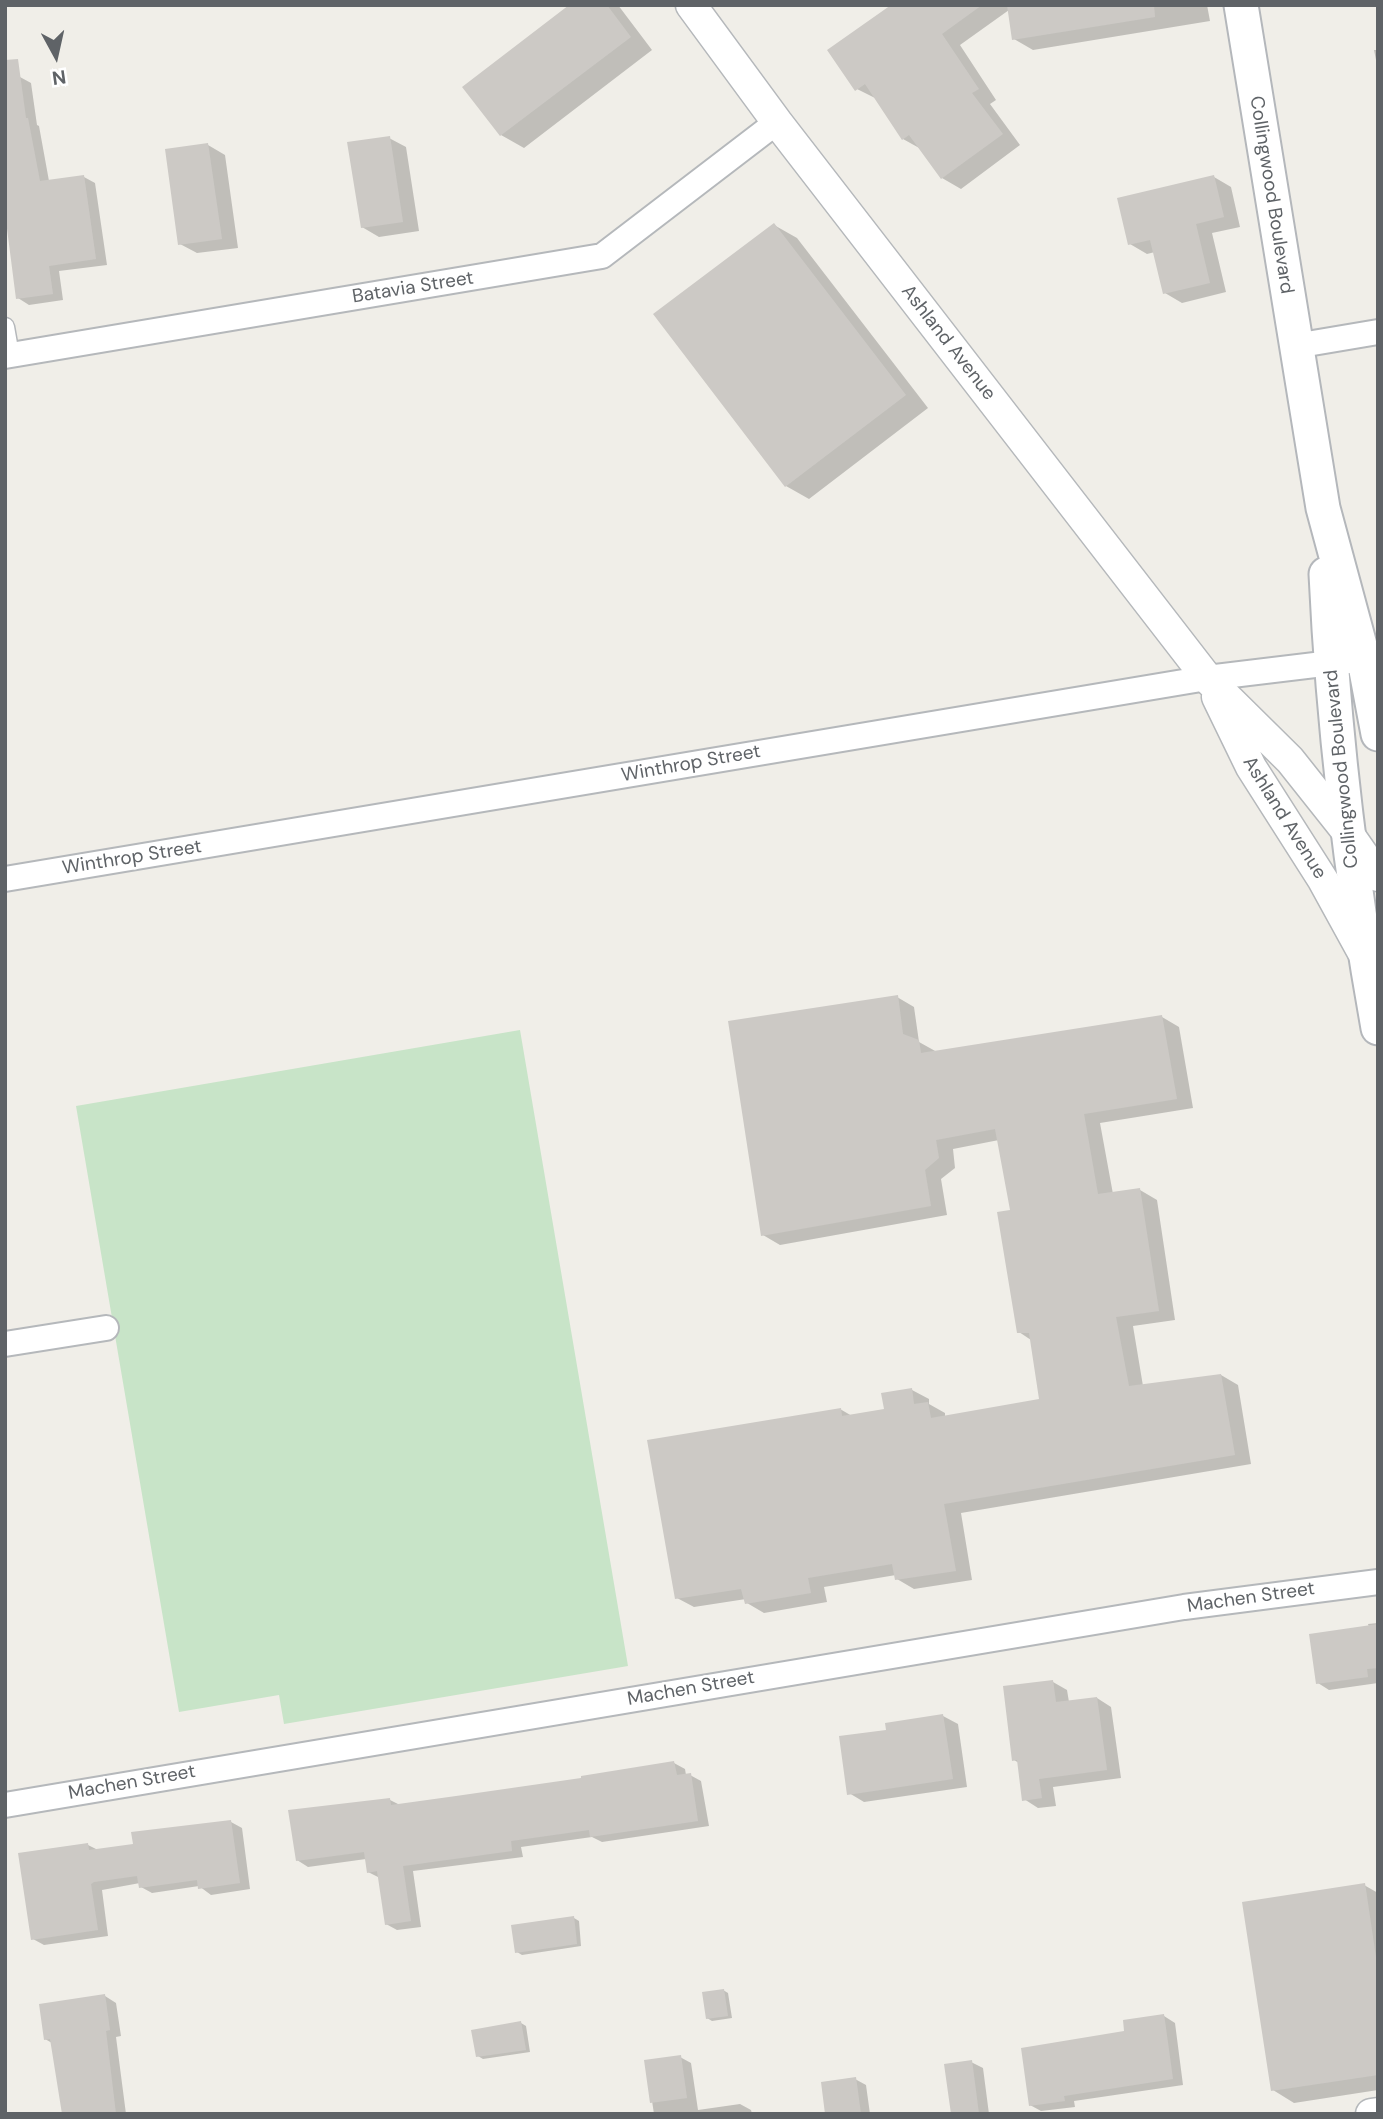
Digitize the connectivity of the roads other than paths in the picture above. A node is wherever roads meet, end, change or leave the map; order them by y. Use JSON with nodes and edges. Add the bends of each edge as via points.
{"nodes":[{"id":1,"x":691,"y":5,"type":"edge"},
{"id":2,"x":1241,"y":5,"type":"edge"},
{"id":3,"x":778,"y":122,"type":"junction"},
{"id":4,"x":5,"y":327,"type":"edge"},
{"id":5,"x":1378,"y":332,"type":"edge"},
{"id":6,"x":1295,"y":346,"type":"junction"},
{"id":7,"x":8,"y":356,"type":"edge"},
{"id":8,"x":1323,"y":508,"type":"junction"},
{"id":9,"x":1371,"y":659,"type":"edge"},
{"id":10,"x":1331,"y":662,"type":"junction"},
{"id":11,"x":1208,"y":678,"type":"junction"},
{"id":12,"x":1378,"y":733,"type":"edge"},
{"id":13,"x":1348,"y":832,"type":"junction"},
{"id":14,"x":1378,"y":876,"type":"edge"},
{"id":15,"x":5,"y":879,"type":"edge"},
{"id":16,"x":1365,"y":956,"type":"junction"},
{"id":17,"x":1378,"y":1028,"type":"edge"},
{"id":18,"x":106,"y":1328,"type":"dead end"},
{"id":19,"x":5,"y":1345,"type":"edge"},
{"id":20,"x":1378,"y":1581,"type":"edge"},
{"id":21,"x":5,"y":1805,"type":"edge"},
{"id":22,"x":1378,"y":2113,"type":"edge"},
{"id":23,"x":1371,"y":2114,"type":"edge"}],
"edges":[{"from":1,"to":3,"type":"street","name":"Ashland Avenue"},
{"from":2,"to":6,"type":"main road","name":"Collingwood Boulevard"},
{"from":3,"to":7,"type":"street","name":"Batavia Street","via":[[602,256]]},
{"from":3,"to":11,"type":"street","name":"Ashland Avenue"},
{"from":4,"to":7,"type":"street"},
{"from":5,"to":6,"type":"street"},
{"from":6,"to":8,"type":"main road","name":"Collingwood Boulevard"},
{"from":8,"to":9,"type":"main road","name":"Collingwood Boulevard"},
{"from":8,"to":10,"type":"main road","name":"Collingwood Boulevard"},
{"from":9,"to":10,"type":"street","name":"Winthrop Street"},
{"from":9,"to":12,"type":"main road","name":"Collingwood Boulevard"},
{"from":10,"to":11,"type":"street","name":"Winthrop Street"},
{"from":10,"to":13,"type":"main road","name":"Collingwood Boulevard"},
{"from":11,"to":13,"type":"street","name":"Ashland Avenue","via":[[1290,760]]},
{"from":11,"to":15,"type":"street","name":"Winthrop Street"},
{"from":11,"to":16,"type":"street","name":"Ashland Avenue","via":[[1251,767]]},
{"from":13,"to":14,"type":"street","name":"Ashland Avenue"},
{"from":13,"to":16,"type":"main road","name":"Collingwood Boulevard"},
{"from":16,"to":17,"type":"main road","name":"Collingwood Boulevard"},
{"from":18,"to":19,"type":"street"},
{"from":20,"to":21,"type":"street","name":"Machen Street","via":[[1184,1607]]},
{"from":22,"to":23,"type":"street"}]}
